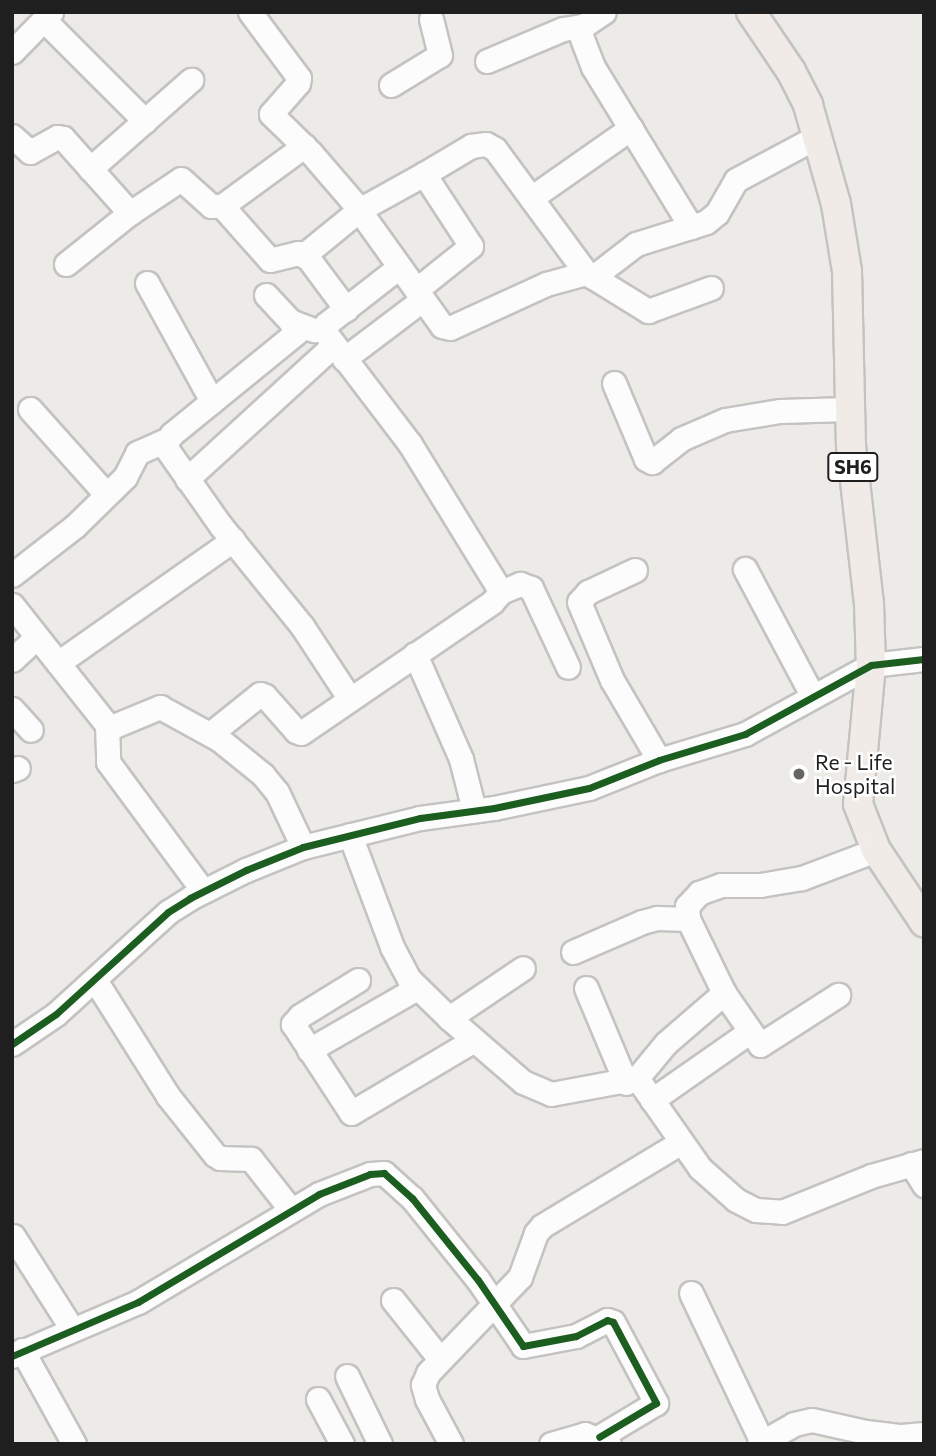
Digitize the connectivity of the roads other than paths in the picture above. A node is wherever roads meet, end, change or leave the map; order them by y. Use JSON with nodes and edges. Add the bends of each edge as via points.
{"nodes":[{"id":1,"x":250,"y":12,"type":"edge"},
{"id":2,"x":604,"y":12,"type":"edge"},
{"id":3,"x":751,"y":12,"type":"edge"},
{"id":4,"x":435,"y":14,"type":"edge"},
{"id":5,"x":48,"y":16,"type":"edge"},
{"id":6,"x":578,"y":28,"type":"junction"},
{"id":7,"x":12,"y":52,"type":"edge"},
{"id":8,"x":487,"y":61,"type":"dead end"},
{"id":9,"x":191,"y":80,"type":"dead end"},
{"id":10,"x":391,"y":85,"type":"dead end"},
{"id":11,"x":145,"y":121,"type":"junction"},
{"id":12,"x":631,"y":128,"type":"junction"},
{"id":13,"x":12,"y":136,"type":"edge"},
{"id":14,"x":818,"y":136,"type":"junction"},
{"id":15,"x":304,"y":146,"type":"junction"},
{"id":16,"x":90,"y":169,"type":"junction"},
{"id":17,"x":424,"y":174,"type":"junction"},
{"id":18,"x":531,"y":198,"type":"junction"},
{"id":19,"x":222,"y":206,"type":"junction"},
{"id":20,"x":359,"y":210,"type":"junction"},
{"id":21,"x":130,"y":213,"type":"junction"},
{"id":22,"x":691,"y":227,"type":"junction"},
{"id":23,"x":304,"y":254,"type":"junction"},
{"id":24,"x":66,"y":264,"type":"dead end"},
{"id":25,"x":399,"y":267,"type":"junction"},
{"id":26,"x":589,"y":275,"type":"junction"},
{"id":27,"x":147,"y":283,"type":"dead end"},
{"id":28,"x":711,"y":288,"type":"dead end"},
{"id":29,"x":266,"y":295,"type":"dead end"},
{"id":30,"x":419,"y":295,"type":"junction"},
{"id":31,"x":346,"y":309,"type":"junction"},
{"id":32,"x":326,"y":341,"type":"junction"},
{"id":33,"x":614,"y":383,"type":"dead end"},
{"id":34,"x":212,"y":401,"type":"junction"},
{"id":35,"x":30,"y":409,"type":"dead end"},
{"id":36,"x":848,"y":409,"type":"junction"},
{"id":37,"x":166,"y":440,"type":"junction"},
{"id":38,"x":187,"y":479,"type":"junction"},
{"id":39,"x":107,"y":495,"type":"junction"},
{"id":40,"x":233,"y":540,"type":"junction"},
{"id":41,"x":745,"y":569,"type":"dead end"},
{"id":42,"x":635,"y":570,"type":"dead end"},
{"id":43,"x":12,"y":575,"type":"edge"},
{"id":44,"x":501,"y":592,"type":"junction"},
{"id":45,"x":12,"y":605,"type":"edge"},
{"id":46,"x":37,"y":637,"type":"junction"},
{"id":47,"x":415,"y":654,"type":"junction"},
{"id":48,"x":924,"y":659,"type":"edge"},
{"id":49,"x":12,"y":660,"type":"edge"},
{"id":50,"x":58,"y":663,"type":"junction"},
{"id":51,"x":871,"y":665,"type":"junction"},
{"id":52,"x":568,"y":667,"type":"dead end"},
{"id":53,"x":812,"y":695,"type":"junction"},
{"id":54,"x":350,"y":699,"type":"junction"},
{"id":55,"x":12,"y":709,"type":"edge"},
{"id":56,"x":107,"y":725,"type":"junction"},
{"id":57,"x":31,"y":730,"type":"dead end"},
{"id":58,"x":210,"y":734,"type":"junction"},
{"id":59,"x":659,"y":760,"type":"junction"},
{"id":60,"x":474,"y":810,"type":"junction"},
{"id":61,"x":350,"y":835,"type":"junction"},
{"id":62,"x":303,"y":847,"type":"junction"},
{"id":63,"x":876,"y":850,"type":"junction"},
{"id":64,"x":203,"y":891,"type":"junction"},
{"id":65,"x":688,"y":919,"type":"junction"},
{"id":66,"x":924,"y":922,"type":"edge"},
{"id":67,"x":573,"y":952,"type":"dead end"},
{"id":68,"x":523,"y":968,"type":"dead end"},
{"id":69,"x":95,"y":980,"type":"junction"},
{"id":70,"x":358,"y":980,"type":"dead end"},
{"id":71,"x":417,"y":988,"type":"junction"},
{"id":72,"x":586,"y":988,"type":"dead end"},
{"id":73,"x":724,"y":993,"type":"junction"},
{"id":74,"x":838,"y":995,"type":"dead end"},
{"id":75,"x":449,"y":1018,"type":"junction"},
{"id":76,"x":749,"y":1032,"type":"junction"},
{"id":77,"x":474,"y":1040,"type":"junction"},
{"id":78,"x":12,"y":1044,"type":"edge"},
{"id":79,"x":309,"y":1050,"type":"junction"},
{"id":80,"x":632,"y":1081,"type":"junction"},
{"id":81,"x":652,"y":1100,"type":"junction"},
{"id":82,"x":681,"y":1142,"type":"junction"},
{"id":83,"x":917,"y":1163,"type":"edge"},
{"id":84,"x":924,"y":1185,"type":"edge"},
{"id":85,"x":291,"y":1210,"type":"junction"},
{"id":86,"x":13,"y":1236,"type":"edge"},
{"id":87,"x":691,"y":1293,"type":"dead end"},
{"id":88,"x":394,"y":1300,"type":"dead end"},
{"id":89,"x":495,"y":1302,"type":"junction"},
{"id":90,"x":72,"y":1329,"type":"junction"},
{"id":91,"x":17,"y":1353,"type":"edge"},
{"id":92,"x":440,"y":1359,"type":"junction"},
{"id":93,"x":347,"y":1376,"type":"dead end"},
{"id":94,"x":318,"y":1399,"type":"dead end"},
{"id":95,"x":924,"y":1434,"type":"edge"},
{"id":96,"x":604,"y":1440,"type":"edge"},
{"id":97,"x":901,"y":1440,"type":"edge"},
{"id":98,"x":761,"y":1443,"type":"edge"},
{"id":99,"x":74,"y":1444,"type":"edge"},
{"id":100,"x":342,"y":1444,"type":"edge"},
{"id":101,"x":380,"y":1444,"type":"edge"},
{"id":102,"x":451,"y":1444,"type":"edge"},
{"id":103,"x":551,"y":1444,"type":"edge"}],
"edges":[{"from":1,"to":15,"type":"street","via":[[299,78],[271,113]]},
{"from":2,"to":6,"type":"street"},
{"from":3,"to":14,"type":"main road","number":"SH6","via":[[791,71]]},
{"from":4,"to":10,"type":"street","via":[[440,55]]},
{"from":5,"to":7,"type":"street"},
{"from":5,"to":11,"type":"street"},
{"from":6,"to":8,"type":"street","via":[[563,29]]},
{"from":6,"to":12,"type":"street","via":[[593,67]]},
{"from":9,"to":11,"type":"street"},
{"from":11,"to":16,"type":"street"},
{"from":12,"to":18,"type":"street"},
{"from":12,"to":22,"type":"street"},
{"from":13,"to":16,"type":"street","via":[[30,152],[60,136]]},
{"from":14,"to":22,"type":"street","via":[[736,180],[717,213]]},
{"from":14,"to":36,"type":"main road","number":"SH6","via":[[847,271]]},
{"from":15,"to":19,"type":"street"},
{"from":15,"to":20,"type":"street"},
{"from":16,"to":21,"type":"street"},
{"from":17,"to":18,"type":"street","via":[[471,146],[486,144],[495,149]]},
{"from":17,"to":20,"type":"street"},
{"from":17,"to":30,"type":"street","via":[[471,246]]},
{"from":18,"to":26,"type":"street"},
{"from":19,"to":21,"type":"street","via":[[211,206],[181,179]]},
{"from":19,"to":23,"type":"street","via":[[270,260]]},
{"from":20,"to":23,"type":"street"},
{"from":20,"to":25,"type":"street"},
{"from":21,"to":24,"type":"street"},
{"from":22,"to":26,"type":"street","via":[[636,243]]},
{"from":23,"to":31,"type":"street"},
{"from":25,"to":30,"type":"street"},
{"from":25,"to":31,"type":"street"},
{"from":26,"to":28,"type":"street","via":[[648,311]]},
{"from":26,"to":30,"type":"street","via":[[545,284],[450,328],[435,319]]},
{"from":27,"to":34,"type":"street"},
{"from":29,"to":32,"type":"street","via":[[290,321]]},
{"from":30,"to":32,"type":"street"},
{"from":31,"to":32,"type":"street","via":[[326,324]]},
{"from":32,"to":34,"type":"street"},
{"from":32,"to":38,"type":"street"},
{"from":32,"to":44,"type":"street","via":[[410,444]]},
{"from":33,"to":36,"type":"street","via":[[646,459],[652,462],[681,439],[725,420],[780,411]]},
{"from":34,"to":37,"type":"street"},
{"from":35,"to":39,"type":"street"},
{"from":36,"to":51,"type":"main road","number":"SH6","via":[[869,603]]},
{"from":37,"to":38,"type":"street","via":[[166,451]]},
{"from":37,"to":39,"type":"street","via":[[137,453],[125,477]]},
{"from":38,"to":40,"type":"street"},
{"from":39,"to":43,"type":"street","via":[[65,536]]},
{"from":40,"to":50,"type":"street"},
{"from":40,"to":54,"type":"street","via":[[302,626]]},
{"from":41,"to":53,"type":"street"},
{"from":42,"to":59,"type":"street","via":[[588,592],[579,602],[612,680]]},
{"from":44,"to":47,"type":"street"},
{"from":44,"to":52,"type":"street","via":[[520,584],[530,588]]},
{"from":45,"to":46,"type":"street"},
{"from":46,"to":49,"type":"street"},
{"from":46,"to":50,"type":"street"},
{"from":47,"to":54,"type":"street"},
{"from":47,"to":60,"type":"street","via":[[461,759]]},
{"from":48,"to":51,"type":"street"},
{"from":50,"to":56,"type":"street"},
{"from":51,"to":53,"type":"street"},
{"from":51,"to":63,"type":"main road","number":"SH6","via":[[858,804]]},
{"from":53,"to":59,"type":"street","via":[[745,734]]},
{"from":54,"to":58,"type":"street","via":[[300,733],[260,694]]},
{"from":55,"to":57,"type":"street"},
{"from":56,"to":58,"type":"street","via":[[155,707]]},
{"from":56,"to":64,"type":"street","via":[[108,762]]},
{"from":58,"to":62,"type":"street","via":[[270,783]]},
{"from":59,"to":60,"type":"street","via":[[589,788]]},
{"from":60,"to":61,"type":"street"},
{"from":61,"to":62,"type":"street"},
{"from":61,"to":71,"type":"street","via":[[392,947]]},
{"from":62,"to":64,"type":"street"},
{"from":63,"to":65,"type":"street","via":[[802,878],[705,890],[690,902]]},
{"from":63,"to":66,"type":"main road","number":"SH6"},
{"from":64,"to":69,"type":"street","via":[[148,929]]},
{"from":65,"to":67,"type":"street","via":[[642,922]]},
{"from":65,"to":73,"type":"street"},
{"from":68,"to":75,"type":"street"},
{"from":69,"to":78,"type":"street"},
{"from":69,"to":85,"type":"street","via":[[168,1096],[215,1155],[251,1159]]},
{"from":70,"to":79,"type":"street","via":[[293,1022]]},
{"from":71,"to":75,"type":"street"},
{"from":71,"to":79,"type":"street"},
{"from":72,"to":80,"type":"street"},
{"from":73,"to":76,"type":"street"},
{"from":73,"to":80,"type":"street","via":[[666,1043]]},
{"from":74,"to":76,"type":"street","via":[[764,1043],[757,1044]]},
{"from":75,"to":77,"type":"street"},
{"from":76,"to":81,"type":"street"},
{"from":77,"to":79,"type":"street","via":[[352,1114]]},
{"from":77,"to":80,"type":"street","via":[[539,1092],[563,1094]]},
{"from":80,"to":81,"type":"street"},
{"from":81,"to":82,"type":"street"},
{"from":82,"to":83,"type":"street","via":[[726,1192],[766,1212],[792,1209],[871,1176]]},
{"from":82,"to":89,"type":"street","via":[[542,1226],[520,1277]]},
{"from":83,"to":84,"type":"street"},
{"from":85,"to":89,"type":"street","via":[[370,1174],[388,1174]]},
{"from":85,"to":90,"type":"street","via":[[138,1302]]},
{"from":86,"to":90,"type":"street"},
{"from":87,"to":98,"type":"street"},
{"from":88,"to":92,"type":"street"},
{"from":89,"to":92,"type":"street"},
{"from":89,"to":96,"type":"street","via":[[525,1347],[576,1336],[607,1320],[613,1322],[656,1405]]},
{"from":90,"to":91,"type":"street"},
{"from":91,"to":99,"type":"street"},
{"from":92,"to":102,"type":"street","via":[[424,1379],[424,1392]]},
{"from":93,"to":101,"type":"street"},
{"from":94,"to":100,"type":"street"},
{"from":95,"to":97,"type":"street"},
{"from":96,"to":103,"type":"street","via":[[576,1435]]},
{"from":97,"to":98,"type":"street","via":[[812,1420],[794,1424]]}]}
